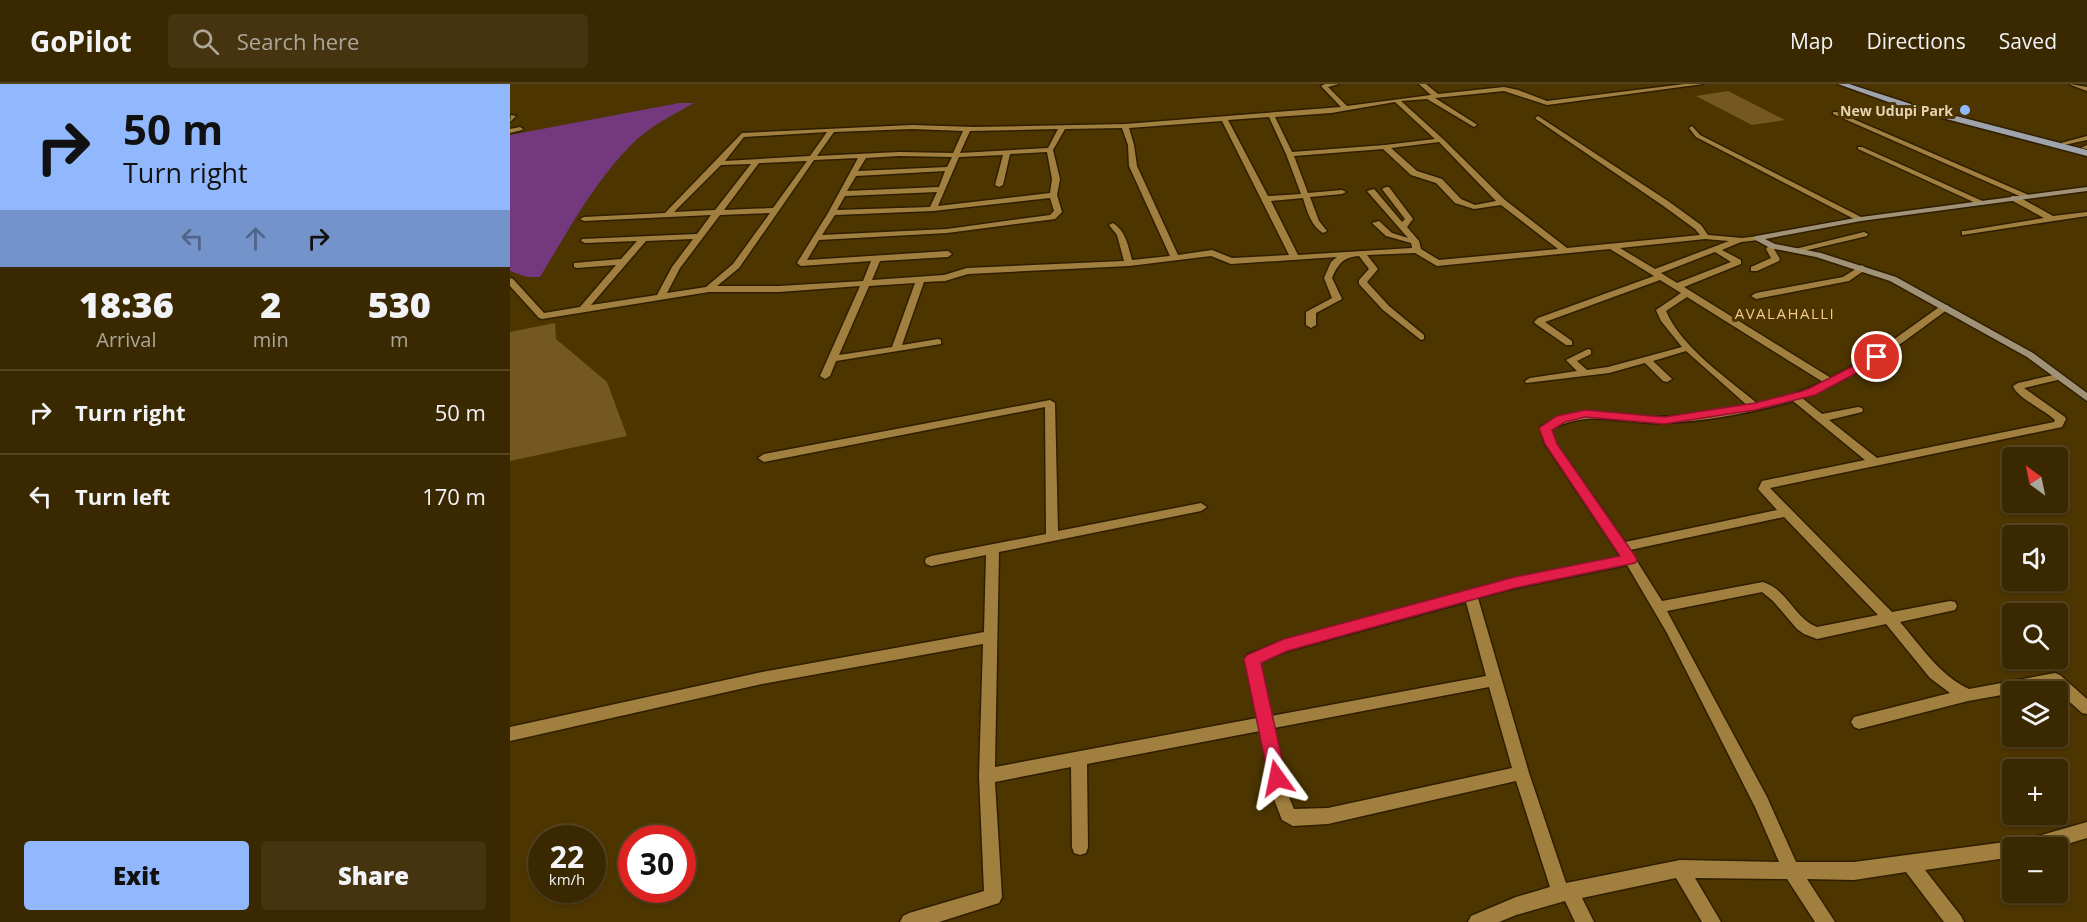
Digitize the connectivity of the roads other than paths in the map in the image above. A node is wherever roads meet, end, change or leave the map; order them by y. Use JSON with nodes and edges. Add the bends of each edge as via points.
{"nodes":[{"id":1,"x":1336,"y":84,"type":"edge"},
{"id":2,"x":1422,"y":84,"type":"edge"},
{"id":3,"x":1700,"y":84,"type":"edge"},
{"id":4,"x":1842,"y":84,"type":"edge"},
{"id":5,"x":1855,"y":84,"type":"edge"},
{"id":6,"x":2073,"y":84,"type":"edge"},
{"id":7,"x":2087,"y":89,"type":"edge"},
{"id":8,"x":1437,"y":96,"type":"junction"},
{"id":9,"x":1429,"y":97,"type":"junction"},
{"id":10,"x":1396,"y":100,"type":"junction"},
{"id":11,"x":1346,"y":109,"type":"junction"},
{"id":12,"x":1835,"y":113,"type":"dead end"},
{"id":13,"x":1271,"y":116,"type":"junction"},
{"id":14,"x":1538,"y":118,"type":"dead end"},
{"id":15,"x":1224,"y":119,"type":"junction"},
{"id":16,"x":1474,"y":125,"type":"dead end"},
{"id":17,"x":1125,"y":126,"type":"junction"},
{"id":18,"x":1062,"y":128,"type":"junction"},
{"id":19,"x":1692,"y":128,"type":"dead end"},
{"id":20,"x":520,"y":129,"type":"dead end"},
{"id":21,"x":967,"y":129,"type":"junction"},
{"id":22,"x":832,"y":130,"type":"junction"},
{"id":23,"x":510,"y":131,"type":"edge"},
{"id":24,"x":1441,"y":140,"type":"junction"},
{"id":25,"x":1385,"y":147,"type":"junction"},
{"id":26,"x":2086,"y":147,"type":"edge"},
{"id":27,"x":1860,"y":148,"type":"dead end"},
{"id":28,"x":1050,"y":150,"type":"junction"},
{"id":29,"x":1007,"y":152,"type":"junction"},
{"id":30,"x":1290,"y":153,"type":"junction"},
{"id":31,"x":956,"y":155,"type":"junction"},
{"id":32,"x":863,"y":156,"type":"junction"},
{"id":33,"x":811,"y":159,"type":"junction"},
{"id":34,"x":757,"y":161,"type":"junction"},
{"id":35,"x":719,"y":163,"type":"junction"},
{"id":36,"x":950,"y":169,"type":"junction"},
{"id":37,"x":852,"y":174,"type":"junction"},
{"id":38,"x":999,"y":185,"type":"dead end"},
{"id":39,"x":942,"y":189,"type":"junction"},
{"id":40,"x":1386,"y":189,"type":"dead end"},
{"id":41,"x":2087,"y":189,"type":"edge"},
{"id":42,"x":1371,"y":191,"type":"dead end"},
{"id":43,"x":1342,"y":192,"type":"dead end"},
{"id":44,"x":842,"y":194,"type":"junction"},
{"id":45,"x":1053,"y":195,"type":"junction"},
{"id":46,"x":1305,"y":195,"type":"junction"},
{"id":47,"x":2027,"y":196,"type":"junction"},
{"id":48,"x":2014,"y":198,"type":"junction"},
{"id":49,"x":1266,"y":199,"type":"junction"},
{"id":50,"x":1502,"y":201,"type":"junction"},
{"id":51,"x":1983,"y":203,"type":"junction"},
{"id":52,"x":933,"y":208,"type":"junction"},
{"id":53,"x":775,"y":210,"type":"junction"},
{"id":54,"x":716,"y":213,"type":"junction"},
{"id":55,"x":832,"y":213,"type":"junction"},
{"id":56,"x":2087,"y":214,"type":"edge"},
{"id":57,"x":666,"y":216,"type":"junction"},
{"id":58,"x":584,"y":219,"type":"dead end"},
{"id":59,"x":1861,"y":219,"type":"junction"},
{"id":60,"x":2052,"y":219,"type":"junction"},
{"id":61,"x":1376,"y":223,"type":"dead end"},
{"id":62,"x":1113,"y":225,"type":"dead end"},
{"id":63,"x":1403,"y":226,"type":"junction"},
{"id":64,"x":1323,"y":231,"type":"dead end"},
{"id":65,"x":1965,"y":233,"type":"dead end"},
{"id":66,"x":1864,"y":234,"type":"dead end"},
{"id":67,"x":698,"y":236,"type":"junction"},
{"id":68,"x":1705,"y":237,"type":"junction"},
{"id":69,"x":643,"y":238,"type":"junction"},
{"id":70,"x":816,"y":238,"type":"junction"},
{"id":71,"x":1756,"y":238,"type":"junction"},
{"id":72,"x":1742,"y":240,"type":"junction"},
{"id":73,"x":585,"y":241,"type":"dead end"},
{"id":74,"x":1416,"y":245,"type":"junction"},
{"id":75,"x":1610,"y":245,"type":"junction"},
{"id":76,"x":1773,"y":246,"type":"junction"},
{"id":77,"x":1565,"y":249,"type":"junction"},
{"id":78,"x":1716,"y":250,"type":"junction"},
{"id":79,"x":1795,"y":250,"type":"junction"},
{"id":80,"x":1361,"y":253,"type":"junction"},
{"id":81,"x":948,"y":254,"type":"dead end"},
{"id":82,"x":1348,"y":254,"type":"junction"},
{"id":83,"x":877,"y":258,"type":"junction"},
{"id":84,"x":1175,"y":258,"type":"junction"},
{"id":85,"x":1295,"y":258,"type":"junction"},
{"id":86,"x":621,"y":262,"type":"junction"},
{"id":87,"x":1129,"y":263,"type":"junction"},
{"id":88,"x":577,"y":265,"type":"dead end"},
{"id":89,"x":1862,"y":268,"type":"junction"},
{"id":90,"x":1754,"y":269,"type":"dead end"},
{"id":91,"x":1659,"y":274,"type":"junction"},
{"id":92,"x":920,"y":280,"type":"junction"},
{"id":93,"x":510,"y":281,"type":"edge"},
{"id":94,"x":866,"y":284,"type":"junction"},
{"id":95,"x":1678,"y":286,"type":"junction"},
{"id":96,"x":709,"y":289,"type":"junction"},
{"id":97,"x":1688,"y":292,"type":"junction"},
{"id":98,"x":1756,"y":296,"type":"dead end"},
{"id":99,"x":660,"y":297,"type":"junction"},
{"id":100,"x":1945,"y":307,"type":"junction"},
{"id":101,"x":583,"y":309,"type":"junction"},
{"id":102,"x":1311,"y":325,"type":"dead end"},
{"id":103,"x":1420,"y":338,"type":"dead end"},
{"id":104,"x":938,"y":342,"type":"dead end"},
{"id":105,"x":1569,"y":343,"type":"dead end"},
{"id":106,"x":1688,"y":348,"type":"junction"},
{"id":107,"x":896,"y":349,"type":"junction"},
{"id":108,"x":1588,"y":352,"type":"dead end"},
{"id":109,"x":833,"y":359,"type":"junction"},
{"id":110,"x":1647,"y":360,"type":"junction"},
{"id":111,"x":1583,"y":372,"type":"junction"},
{"id":112,"x":825,"y":376,"type":"dead end"},
{"id":113,"x":2058,"y":376,"type":"junction"},
{"id":114,"x":1667,"y":379,"type":"dead end"},
{"id":115,"x":1530,"y":381,"type":"dead end"},
{"id":116,"x":1832,"y":383,"type":"junction"},
{"id":117,"x":1795,"y":398,"type":"junction"},
{"id":118,"x":2087,"y":398,"type":"edge"},
{"id":119,"x":1755,"y":407,"type":"junction"},
{"id":120,"x":1858,"y":410,"type":"dead end"},
{"id":121,"x":1821,"y":418,"type":"junction"},
{"id":122,"x":764,"y":458,"type":"dead end"},
{"id":123,"x":1875,"y":462,"type":"junction"},
{"id":124,"x":1201,"y":507,"type":"dead end"},
{"id":125,"x":1786,"y":512,"type":"junction"},
{"id":126,"x":1052,"y":536,"type":"junction"},
{"id":127,"x":993,"y":548,"type":"junction"},
{"id":128,"x":1626,"y":553,"type":"junction"},
{"id":129,"x":931,"y":561,"type":"dead end"},
{"id":130,"x":1471,"y":597,"type":"junction"},
{"id":131,"x":1950,"y":606,"type":"dead end"},
{"id":132,"x":1659,"y":607,"type":"junction"},
{"id":133,"x":1890,"y":619,"type":"junction"},
{"id":134,"x":990,"y":637,"type":"junction"},
{"id":135,"x":1496,"y":680,"type":"junction"},
{"id":136,"x":1968,"y":695,"type":"junction"},
{"id":137,"x":2087,"y":708,"type":"edge"},
{"id":138,"x":1859,"y":722,"type":"dead end"},
{"id":139,"x":1265,"y":724,"type":"junction"},
{"id":140,"x":510,"y":734,"type":"edge"},
{"id":141,"x":1079,"y":761,"type":"junction"},
{"id":142,"x":1521,"y":774,"type":"junction"},
{"id":143,"x":987,"y":776,"type":"junction"},
{"id":144,"x":2087,"y":830,"type":"edge"},
{"id":145,"x":2062,"y":837,"type":"edge"},
{"id":146,"x":1080,"y":847,"type":"dead end"},
{"id":147,"x":2002,"y":850,"type":"edge"},
{"id":148,"x":1909,"y":863,"type":"junction"},
{"id":149,"x":1680,"y":869,"type":"junction"},
{"id":150,"x":1791,"y":870,"type":"junction"},
{"id":151,"x":1565,"y":892,"type":"junction"},
{"id":152,"x":909,"y":922,"type":"edge"},
{"id":153,"x":1478,"y":922,"type":"edge"},
{"id":154,"x":1585,"y":922,"type":"edge"},
{"id":155,"x":1712,"y":922,"type":"edge"},
{"id":156,"x":1826,"y":922,"type":"edge"},
{"id":157,"x":1955,"y":922,"type":"edge"}],
"edges":[{"from":1,"to":11,"type":"street","via":[[1324,86]]},
{"from":2,"to":8,"type":"street"},
{"from":3,"to":8,"type":"street","via":[[1547,103],[1530,100],[1512,89]]},
{"from":4,"to":26,"type":"main road","via":[[1911,107]]},
{"from":5,"to":26,"type":"main road","via":[[1934,110]]},
{"from":6,"to":7,"type":"street"},
{"from":8,"to":9,"type":"street"},
{"from":9,"to":10,"type":"street"},
{"from":9,"to":16,"type":"street"},
{"from":10,"to":11,"type":"street"},
{"from":10,"to":24,"type":"street"},
{"from":11,"to":13,"type":"street"},
{"from":12,"to":47,"type":"street"},
{"from":13,"to":15,"type":"street"},
{"from":13,"to":30,"type":"street"},
{"from":14,"to":68,"type":"street","via":[[1665,203],[1698,227]]},
{"from":15,"to":17,"type":"street"},
{"from":15,"to":49,"type":"street"},
{"from":17,"to":18,"type":"street"},
{"from":17,"to":84,"type":"street","via":[[1133,166]]},
{"from":18,"to":21,"type":"street"},
{"from":18,"to":28,"type":"street"},
{"from":19,"to":59,"type":"street","via":[[1698,136]]},
{"from":20,"to":23,"type":"street"},
{"from":21,"to":22,"type":"street"},
{"from":21,"to":31,"type":"street"},
{"from":22,"to":33,"type":"street"},
{"from":22,"to":35,"type":"street","via":[[742,135]]},
{"from":24,"to":25,"type":"street"},
{"from":24,"to":50,"type":"street"},
{"from":25,"to":30,"type":"street"},
{"from":25,"to":50,"type":"street","via":[[1414,173],[1439,181],[1458,201],[1474,207]]},
{"from":27,"to":51,"type":"street"},
{"from":28,"to":29,"type":"street"},
{"from":28,"to":45,"type":"street","via":[[1056,179]]},
{"from":29,"to":31,"type":"street"},
{"from":29,"to":38,"type":"street"},
{"from":30,"to":46,"type":"street"},
{"from":31,"to":32,"type":"street"},
{"from":31,"to":36,"type":"street"},
{"from":32,"to":33,"type":"street"},
{"from":32,"to":37,"type":"street"},
{"from":33,"to":34,"type":"street"},
{"from":33,"to":53,"type":"street"},
{"from":34,"to":35,"type":"street"},
{"from":34,"to":54,"type":"street"},
{"from":35,"to":57,"type":"street"},
{"from":36,"to":37,"type":"street"},
{"from":36,"to":39,"type":"street"},
{"from":37,"to":44,"type":"street"},
{"from":39,"to":44,"type":"street"},
{"from":39,"to":52,"type":"street"},
{"from":40,"to":63,"type":"street","via":[[1409,219]]},
{"from":41,"to":47,"type":"street"},
{"from":42,"to":63,"type":"street"},
{"from":43,"to":46,"type":"street"},
{"from":44,"to":55,"type":"street"},
{"from":45,"to":52,"type":"street"},
{"from":45,"to":70,"type":"street","via":[[1058,212],[1052,218],[947,231]]},
{"from":46,"to":49,"type":"street"},
{"from":46,"to":64,"type":"street"},
{"from":47,"to":48,"type":"street"},
{"from":48,"to":51,"type":"street"},
{"from":48,"to":60,"type":"street"},
{"from":49,"to":85,"type":"street"},
{"from":50,"to":77,"type":"street"},
{"from":51,"to":59,"type":"street"},
{"from":52,"to":55,"type":"street"},
{"from":53,"to":54,"type":"street"},
{"from":53,"to":96,"type":"street","via":[[736,266]]},
{"from":54,"to":57,"type":"street"},
{"from":54,"to":67,"type":"street"},
{"from":55,"to":70,"type":"street"},
{"from":56,"to":60,"type":"street"},
{"from":57,"to":58,"type":"street"},
{"from":59,"to":71,"type":"street"},
{"from":60,"to":65,"type":"street"},
{"from":61,"to":74,"type":"street","via":[[1395,239]]},
{"from":62,"to":87,"type":"street","via":[[1121,235]]},
{"from":63,"to":74,"type":"street"},
{"from":66,"to":79,"type":"street"},
{"from":67,"to":69,"type":"street"},
{"from":67,"to":99,"type":"street"},
{"from":68,"to":72,"type":"street"},
{"from":68,"to":75,"type":"street"},
{"from":69,"to":73,"type":"street"},
{"from":69,"to":86,"type":"street"},
{"from":70,"to":83,"type":"street","via":[[801,263]]},
{"from":71,"to":72,"type":"street"},
{"from":71,"to":76,"type":"street"},
{"from":72,"to":78,"type":"street"},
{"from":74,"to":77,"type":"street","via":[[1437,264]]},
{"from":74,"to":80,"type":"street"},
{"from":75,"to":77,"type":"street"},
{"from":75,"to":91,"type":"street"},
{"from":76,"to":79,"type":"street"},
{"from":76,"to":90,"type":"street","via":[[1770,249],[1776,259]]},
{"from":78,"to":91,"type":"street"},
{"from":78,"to":95,"type":"street","via":[[1738,262]]},
{"from":79,"to":89,"type":"street"},
{"from":80,"to":82,"type":"street"},
{"from":80,"to":103,"type":"street","via":[[1374,269],[1362,282]]},
{"from":81,"to":83,"type":"street"},
{"from":82,"to":85,"type":"street"},
{"from":82,"to":102,"type":"street","via":[[1335,262],[1328,278],[1337,299],[1311,312]]},
{"from":83,"to":94,"type":"street"},
{"from":84,"to":85,"type":"street","via":[[1212,253],[1232,261]]},
{"from":84,"to":87,"type":"street"},
{"from":86,"to":88,"type":"street"},
{"from":86,"to":101,"type":"street"},
{"from":87,"to":92,"type":"street","via":[[967,271]]},
{"from":89,"to":98,"type":"street","via":[[1846,279]]},
{"from":89,"to":100,"type":"street","via":[[1893,279]]},
{"from":91,"to":95,"type":"street"},
{"from":91,"to":105,"type":"street","via":[[1539,322]]},
{"from":92,"to":94,"type":"street"},
{"from":92,"to":107,"type":"street"},
{"from":93,"to":101,"type":"street","via":[[542,316]]},
{"from":94,"to":96,"type":"street"},
{"from":94,"to":109,"type":"street"},
{"from":95,"to":97,"type":"street"},
{"from":96,"to":99,"type":"street"},
{"from":97,"to":106,"type":"street","via":[[1661,310],[1662,317]]},
{"from":97,"to":116,"type":"street"},
{"from":99,"to":101,"type":"street"},
{"from":100,"to":113,"type":"street","via":[[2030,355]]},
{"from":100,"to":116,"type":"street","via":[[1877,357]]},
{"from":104,"to":107,"type":"street"},
{"from":106,"to":110,"type":"street"},
{"from":106,"to":119,"type":"street"},
{"from":107,"to":109,"type":"street"},
{"from":108,"to":111,"type":"street","via":[[1571,360]]},
{"from":109,"to":112,"type":"street"},
{"from":110,"to":111,"type":"street"},
{"from":110,"to":114,"type":"street"},
{"from":111,"to":115,"type":"street"},
{"from":113,"to":118,"type":"street"},
{"from":113,"to":123,"type":"street","via":[[2018,386],[2061,419],[2058,425]]},
{"from":116,"to":117,"type":"street"},
{"from":117,"to":119,"type":"street"},
{"from":117,"to":121,"type":"street"},
{"from":119,"to":128,"type":"street","via":[[1664,421],[1585,413],[1545,428],[1551,444]]},
{"from":120,"to":121,"type":"street"},
{"from":121,"to":123,"type":"street"},
{"from":122,"to":126,"type":"street","via":[[1050,403]]},
{"from":123,"to":125,"type":"street","via":[[1766,484],[1764,489]]},
{"from":124,"to":126,"type":"street"},
{"from":125,"to":128,"type":"street"},
{"from":125,"to":133,"type":"street"},
{"from":126,"to":127,"type":"street"},
{"from":127,"to":129,"type":"street"},
{"from":127,"to":134,"type":"street"},
{"from":128,"to":130,"type":"street"},
{"from":128,"to":132,"type":"street"},
{"from":130,"to":135,"type":"street"},
{"from":130,"to":139,"type":"street","via":[[1284,646],[1252,659]]},
{"from":131,"to":133,"type":"street"},
{"from":132,"to":133,"type":"street","via":[[1763,587],[1773,591],[1810,632]]},
{"from":132,"to":150,"type":"street","via":[[1761,802]]},
{"from":133,"to":136,"type":"street","via":[[1935,674]]},
{"from":134,"to":140,"type":"street","via":[[762,678]]},
{"from":134,"to":143,"type":"street"},
{"from":135,"to":139,"type":"street"},
{"from":135,"to":142,"type":"street"},
{"from":136,"to":137,"type":"street","via":[[2055,679]]},
{"from":136,"to":138,"type":"street"},
{"from":139,"to":141,"type":"street"},
{"from":139,"to":142,"type":"street","via":[[1281,797],[1293,818],[1328,816]]},
{"from":141,"to":143,"type":"street"},
{"from":141,"to":146,"type":"street"},
{"from":142,"to":151,"type":"street"},
{"from":143,"to":152,"type":"street","via":[[993,897]]},
{"from":144,"to":145,"type":"street"},
{"from":147,"to":148,"type":"street"},
{"from":148,"to":150,"type":"street","via":[[1854,871]]},
{"from":148,"to":157,"type":"street"},
{"from":149,"to":150,"type":"street"},
{"from":149,"to":151,"type":"street"},
{"from":149,"to":155,"type":"street"},
{"from":150,"to":156,"type":"street"},
{"from":151,"to":153,"type":"street"},
{"from":151,"to":154,"type":"street"}]}
